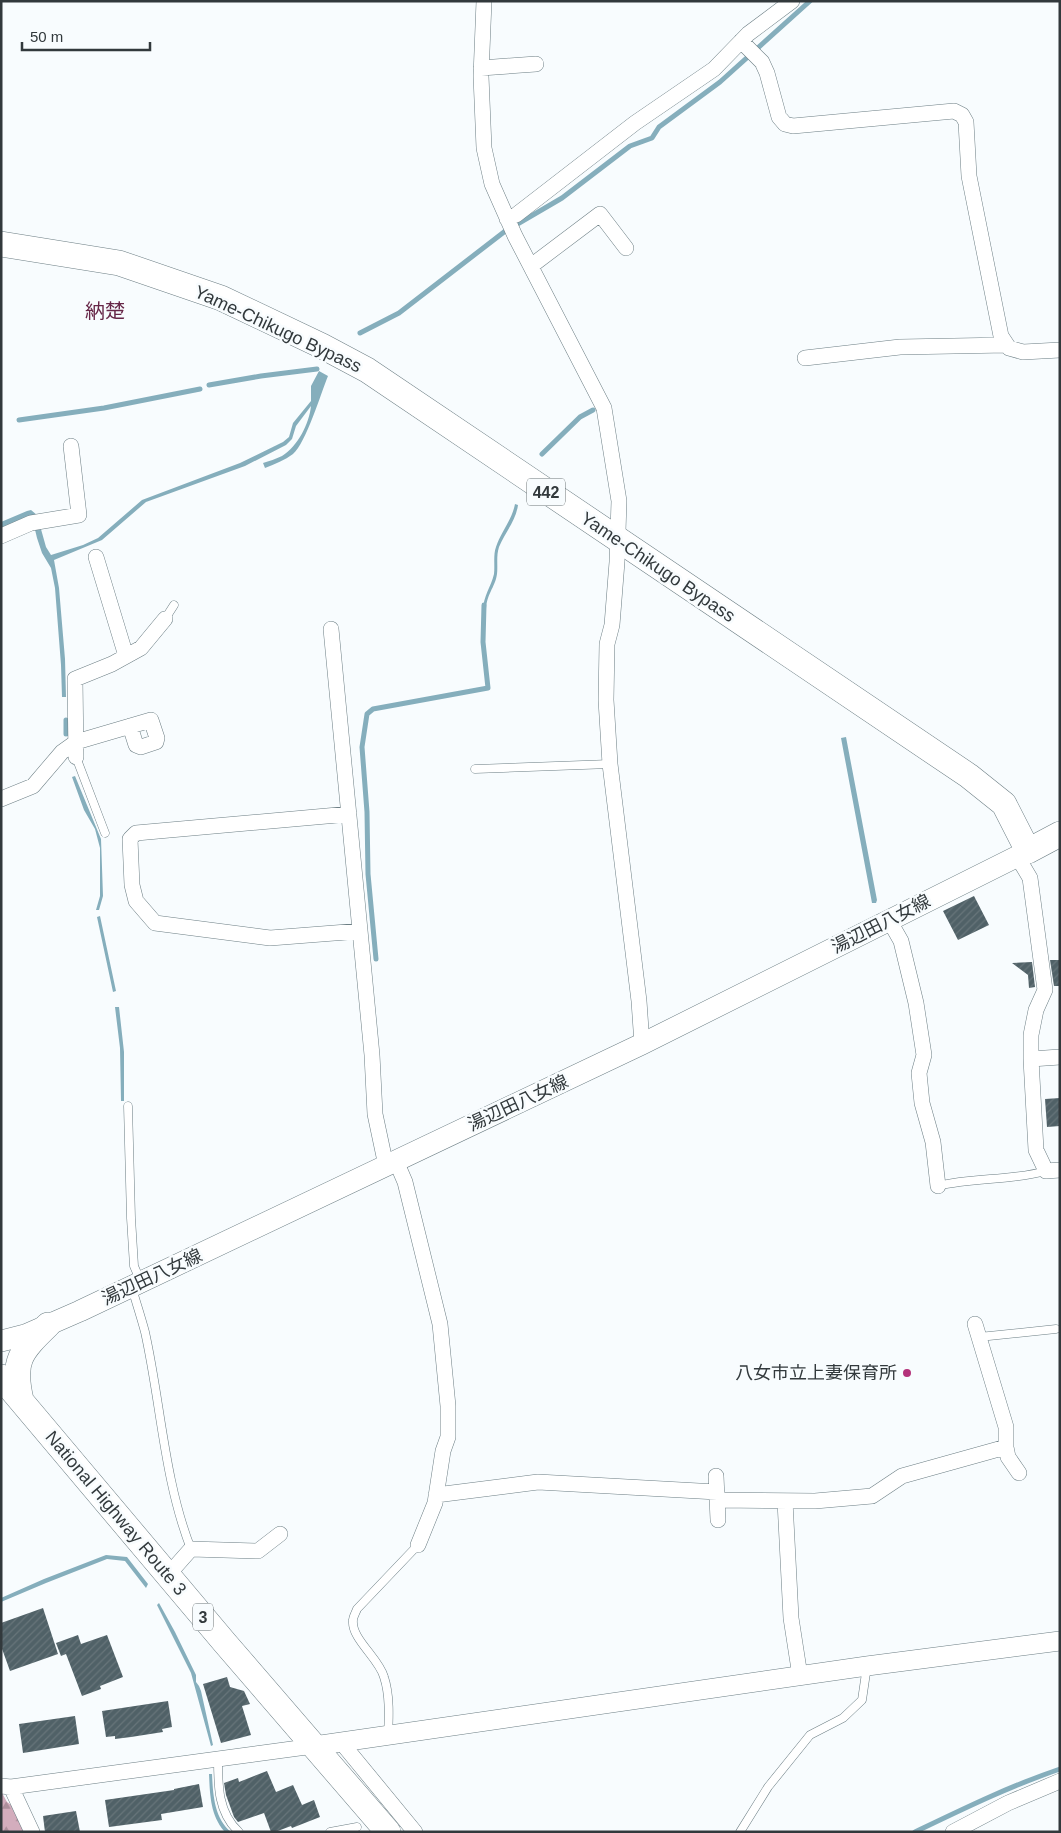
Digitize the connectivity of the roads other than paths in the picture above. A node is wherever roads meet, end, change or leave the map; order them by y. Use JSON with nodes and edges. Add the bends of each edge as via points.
{"nodes":[{"id":1,"x":484,"y":1,"type":"edge"},
{"id":2,"x":792,"y":1,"type":"edge"},
{"id":3,"x":741,"y":41,"type":"junction"},
{"id":4,"x":536,"y":64,"type":"dead end"},
{"id":5,"x":481,"y":68,"type":"junction"},
{"id":6,"x":510,"y":224,"type":"junction"},
{"id":7,"x":1,"y":244,"type":"edge"},
{"id":8,"x":626,"y":248,"type":"dead end"},
{"id":9,"x":530,"y":266,"type":"junction"},
{"id":10,"x":1007,"y":345,"type":"junction"},
{"id":11,"x":1060,"y":350,"type":"edge"},
{"id":12,"x":805,"y":358,"type":"dead end"},
{"id":13,"x":71,"y":446,"type":"dead end"},
{"id":14,"x":1,"y":536,"type":"edge"},
{"id":15,"x":618,"y":540,"type":"junction"},
{"id":16,"x":96,"y":557,"type":"dead end"},
{"id":17,"x":174,"y":605,"type":"dead end"},
{"id":18,"x":165,"y":618,"type":"joint"},
{"id":19,"x":331,"y":629,"type":"dead end"},
{"id":20,"x":126,"y":656,"type":"junction"},
{"id":21,"x":130,"y":726,"type":"dead end"},
{"id":22,"x":76,"y":742,"type":"junction"},
{"id":23,"x":76,"y":757,"type":"joint"},
{"id":24,"x":610,"y":764,"type":"junction"},
{"id":25,"x":475,"y":769,"type":"dead end"},
{"id":26,"x":1,"y":799,"type":"edge"},
{"id":27,"x":349,"y":814,"type":"junction"},
{"id":28,"x":105,"y":833,"type":"dead end"},
{"id":29,"x":1060,"y":834,"type":"edge"},
{"id":30,"x":1022,"y":853,"type":"junction"},
{"id":31,"x":889,"y":920,"type":"junction"},
{"id":32,"x":360,"y":931,"type":"junction"},
{"id":33,"x":642,"y":1044,"type":"junction"},
{"id":34,"x":1060,"y":1057,"type":"edge"},
{"id":35,"x":1031,"y":1059,"type":"junction"},
{"id":36,"x":128,"y":1106,"type":"dead end"},
{"id":37,"x":391,"y":1163,"type":"junction"},
{"id":38,"x":1053,"y":1170,"type":"edge"},
{"id":39,"x":938,"y":1186,"type":"joint"},
{"id":40,"x":136,"y":1284,"type":"junction"},
{"id":41,"x":48,"y":1325,"type":"junction"},
{"id":42,"x":1056,"y":1329,"type":"dead end"},
{"id":43,"x":977,"y":1331,"type":"joint"},
{"id":44,"x":1,"y":1341,"type":"edge"},
{"id":45,"x":1,"y":1376,"type":"edge"},
{"id":46,"x":21,"y":1400,"type":"junction"},
{"id":47,"x":1006,"y":1447,"type":"junction"},
{"id":48,"x":1019,"y":1473,"type":"dead end"},
{"id":49,"x":716,"y":1476,"type":"dead end"},
{"id":50,"x":436,"y":1495,"type":"junction"},
{"id":51,"x":717,"y":1496,"type":"junction"},
{"id":52,"x":785,"y":1501,"type":"junction"},
{"id":53,"x":718,"y":1520,"type":"dead end"},
{"id":54,"x":280,"y":1534,"type":"dead end"},
{"id":55,"x":418,"y":1545,"type":"joint"},
{"id":56,"x":191,"y":1549,"type":"junction"},
{"id":57,"x":168,"y":1575,"type":"junction"},
{"id":58,"x":1060,"y":1641,"type":"edge"},
{"id":59,"x":867,"y":1666,"type":"junction"},
{"id":60,"x":800,"y":1676,"type":"junction"},
{"id":61,"x":388,"y":1736,"type":"junction"},
{"id":62,"x":342,"y":1742,"type":"junction"},
{"id":63,"x":314,"y":1746,"type":"junction"},
{"id":64,"x":218,"y":1759,"type":"junction"},
{"id":65,"x":1060,"y":1781,"type":"edge"},
{"id":66,"x":6,"y":1786,"type":"edge"},
{"id":67,"x":357,"y":1827,"type":"dead end"},
{"id":68,"x":32,"y":1832,"type":"edge"},
{"id":69,"x":239,"y":1832,"type":"edge"},
{"id":70,"x":330,"y":1832,"type":"edge"},
{"id":71,"x":388,"y":1832,"type":"edge"},
{"id":72,"x":415,"y":1832,"type":"edge"},
{"id":73,"x":740,"y":1832,"type":"edge"},
{"id":74,"x":953,"y":1832,"type":"edge"}],
"edges":[{"from":1,"to":5,"type":"street"},
{"from":2,"to":3,"type":"street"},
{"from":3,"to":6,"type":"street","via":[[714,69],[635,123],[516,215]]},
{"from":3,"to":10,"type":"street","via":[[762,62],[779,117],[785,124],[793,126],[954,111],[962,115],[966,122],[969,176],[1001,336]]},
{"from":4,"to":5,"type":"street"},
{"from":5,"to":6,"type":"street","via":[[484,148],[492,184]]},
{"from":6,"to":9,"type":"street"},
{"from":7,"to":15,"type":"highway","name":"Yame-Chikugo Bypass","number":"442","via":[[120,263],[221,298],[322,346],[366,370]]},
{"from":8,"to":9,"type":"street","via":[[600,214]]},
{"from":9,"to":15,"type":"street","via":[[604,408],[619,501]]},
{"from":10,"to":11,"type":"street","via":[[1022,352]]},
{"from":10,"to":12,"type":"street","via":[[900,347]]},
{"from":13,"to":14,"type":"street","via":[[79,515],[31,523]]},
{"from":15,"to":24,"type":"street","via":[[612,625],[607,644]]},
{"from":15,"to":30,"type":"highway","name":"Yame-Chikugo Bypass","number":"442","via":[[969,776],[1004,804]]},
{"from":16,"to":20,"type":"street"},
{"from":17,"to":18,"type":"lane"},
{"from":18,"to":20,"type":"street","via":[[141,648]]},
{"from":19,"to":27,"type":"street"},
{"from":20,"to":22,"type":"street","via":[[74,679]]},
{"from":21,"to":22,"type":"street"},
{"from":22,"to":23,"type":"street"},
{"from":22,"to":26,"type":"street","via":[[62,752],[33,786]]},
{"from":23,"to":28,"type":"lane"},
{"from":24,"to":25,"type":"lane"},
{"from":24,"to":33,"type":"street"},
{"from":27,"to":32,"type":"street"},
{"from":27,"to":32,"type":"street","via":[[136,833],[130,839],[132,885],[136,901],[155,923],[270,938]]},
{"from":29,"to":30,"type":"highway"},
{"from":30,"to":31,"type":"main road","name":"湯辺田八女線"},
{"from":30,"to":35,"type":"street","via":[[1030,878],[1045,990],[1036,1010]]},
{"from":31,"to":33,"type":"main road","name":"湯辺田八女線"},
{"from":31,"to":39,"type":"street","via":[[901,941],[916,1003],[924,1055],[919,1073],[922,1103],[933,1142]]},
{"from":32,"to":37,"type":"street","via":[[375,1114]]},
{"from":33,"to":37,"type":"main road","name":"湯辺田八女線"},
{"from":34,"to":35,"type":"street"},
{"from":35,"to":38,"type":"street","via":[[1036,1150]]},
{"from":36,"to":40,"type":"lane"},
{"from":37,"to":40,"type":"main road","name":"湯辺田八女線"},
{"from":37,"to":50,"type":"street","via":[[405,1182],[440,1324],[448,1437]]},
{"from":38,"to":39,"type":"lane"},
{"from":40,"to":41,"type":"main road","name":"湯辺田八女線"},
{"from":40,"to":56,"type":"lane","via":[[171,1477]]},
{"from":41,"to":44,"type":"main road","name":"湯辺田八女線"},
{"from":41,"to":46,"type":"highway","via":[[24,1350],[20,1359],[18,1384]]},
{"from":42,"to":43,"type":"lane"},
{"from":43,"to":47,"type":"street","via":[[1006,1427]]},
{"from":45,"to":46,"type":"highway","name":"National Highway Route 3","number":"3"},
{"from":46,"to":57,"type":"highway","name":"National Highway Route 3","number":"3"},
{"from":47,"to":48,"type":"street","via":[[1008,1457]]},
{"from":47,"to":52,"type":"street","via":[[902,1476],[872,1496]]},
{"from":49,"to":51,"type":"street"},
{"from":50,"to":51,"type":"street","via":[[538,1482]]},
{"from":50,"to":55,"type":"street"},
{"from":51,"to":52,"type":"street"},
{"from":51,"to":53,"type":"street"},
{"from":52,"to":60,"type":"street","via":[[791,1618]]},
{"from":54,"to":56,"type":"street","via":[[258,1551]]},
{"from":55,"to":61,"type":"lane","via":[[357,1609],[353,1620],[356,1634],[384,1676]]},
{"from":56,"to":57,"type":"street"},
{"from":57,"to":63,"type":"highway","name":"National Highway Route 3","number":"3"},
{"from":58,"to":59,"type":"street"},
{"from":59,"to":60,"type":"street"},
{"from":59,"to":73,"type":"lane","via":[[862,1700],[843,1718],[810,1735],[768,1788]]},
{"from":60,"to":61,"type":"street"},
{"from":61,"to":62,"type":"street"},
{"from":62,"to":63,"type":"street"},
{"from":62,"to":72,"type":"street"},
{"from":63,"to":64,"type":"street"},
{"from":63,"to":71,"type":"highway","name":"National Highway Route 3","number":"3"},
{"from":64,"to":66,"type":"street"},
{"from":64,"to":69,"type":"lane","via":[[222,1807],[229,1822]]},
{"from":65,"to":74,"type":"street","via":[[1008,1803]]},
{"from":66,"to":68,"type":"street"},
{"from":67,"to":70,"type":"lane"}]}
